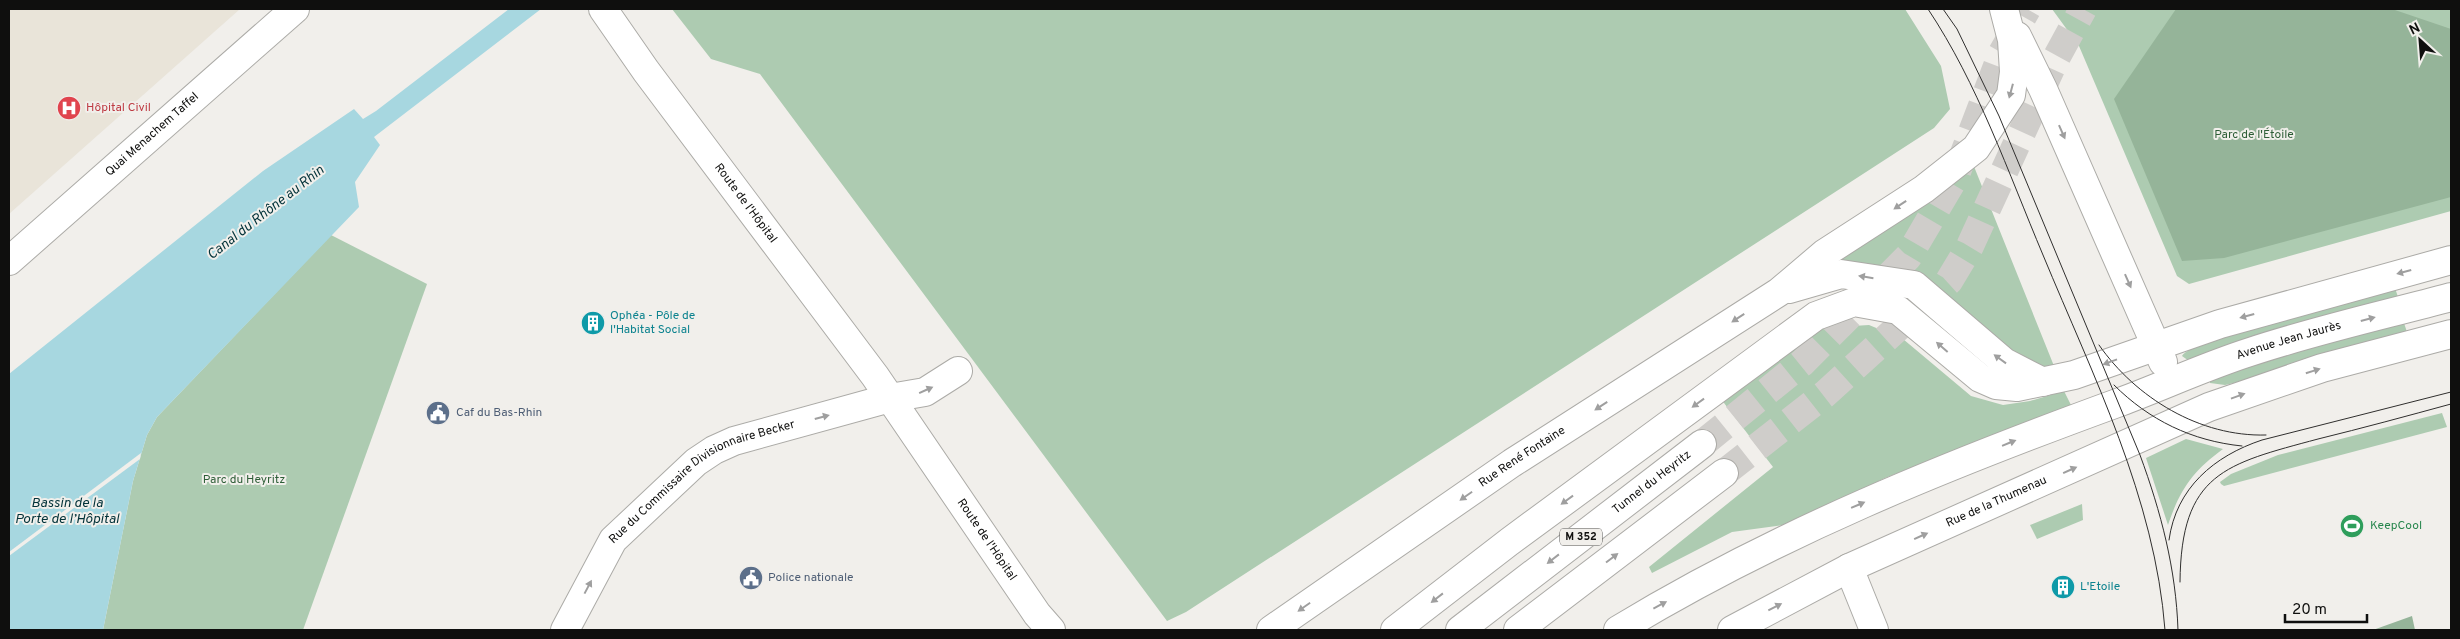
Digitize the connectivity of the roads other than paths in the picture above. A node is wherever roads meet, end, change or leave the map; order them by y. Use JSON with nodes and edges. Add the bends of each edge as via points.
{"nodes":[{"id":1,"x":296,"y":9,"type":"edge"},
{"id":2,"x":603,"y":9,"type":"edge"},
{"id":3,"x":2004,"y":9,"type":"edge"},
{"id":4,"x":2451,"y":260,"type":"edge"},
{"id":5,"x":9,"y":261,"type":"edge"},
{"id":6,"x":1779,"y":292,"type":"junction"},
{"id":7,"x":2451,"y":297,"type":"edge"},
{"id":8,"x":2451,"y":334,"type":"edge"},
{"id":9,"x":2156,"y":346,"type":"junction"},
{"id":10,"x":958,"y":371,"type":"dead end"},
{"id":11,"x":2172,"y":381,"type":"junction"},
{"id":12,"x":2043,"y":382,"type":"junction"},
{"id":13,"x":890,"y":398,"type":"junction"},
{"id":14,"x":2209,"y":407,"type":"junction"},
{"id":15,"x":1702,"y":444,"type":"tunnel mouth"},
{"id":16,"x":1724,"y":473,"type":"tunnel mouth"},
{"id":17,"x":1849,"y":568,"type":"junction"},
{"id":18,"x":1043,"y":625,"type":"edge"},
{"id":19,"x":565,"y":630,"type":"edge"},
{"id":20,"x":1271,"y":630,"type":"edge"},
{"id":21,"x":1395,"y":630,"type":"edge"},
{"id":22,"x":1460,"y":630,"type":"edge"},
{"id":23,"x":1518,"y":630,"type":"edge"},
{"id":24,"x":1618,"y":630,"type":"edge"},
{"id":25,"x":1732,"y":630,"type":"edge"},
{"id":26,"x":1874,"y":630,"type":"edge"}],
"edges":[{"from":1,"to":5,"type":"main road","name":"Quai Menachem Taffel"},
{"from":2,"to":13,"type":"main road","name":"Route de l'Hôpital"},
{"from":3,"to":6,"type":"main road","one_way":true,"via":[[2012,40],[2014,72],[2011,95],[1984,139],[1924,189],[1825,253]]},
{"from":3,"to":9,"type":"main road","one_way":true,"via":[[2043,89]]},
{"from":4,"to":9,"type":"main road","one_way":true,"via":[[2238,318]]},
{"from":12,"to":6,"type":"main road","one_way":true,"via":[[2004,362],[1914,284],[1841,274]]},
{"from":6,"to":20,"type":"main road","name":"Rue René Fontaine","one_way":true,"via":[[1512,464]]},
{"from":11,"to":7,"type":"main road","name":"Avenue Jean Jaurès","one_way":true,"via":[[2250,352]]},
{"from":14,"to":8,"type":"main road","name":"Rue de la Thumenau","one_way":true,"via":[[2266,386]]},
{"from":9,"to":11,"type":"main road"},
{"from":9,"to":12,"type":"main road","one_way":true,"via":[[2074,375]]},
{"from":13,"to":10,"type":"main road","one_way":true,"via":[[925,392]]},
{"from":11,"to":14,"type":"main road"},
{"from":24,"to":11,"type":"main road","name":"Avenue Jean Jaurès","one_way":true,"via":[[1814,524],[1909,482]]},
{"from":12,"to":21,"type":"main road","one_way":true,"via":[[2017,387],[1996,385],[1980,378],[1898,310],[1854,302],[1816,316]]},
{"from":13,"to":18,"type":"main road","name":"Route de l'Hôpital"},
{"from":19,"to":13,"type":"main road","name":"Rue du Commissaire Divisionnaire Becker","one_way":true,"via":[[613,540],[696,462],[734,441]]},
{"from":17,"to":14,"type":"main road","name":"Rue de la Thumenau","one_way":true},
{"from":15,"to":22,"type":"main road","name":"Tunnel du Heyritz","number":"M 352","one_way":true},
{"from":23,"to":16,"type":"main road","number":"M 352","one_way":true},
{"from":25,"to":17,"type":"main road","name":"Rue de la Thumenau","one_way":true},
{"from":17,"to":26,"type":"main road"}]}
